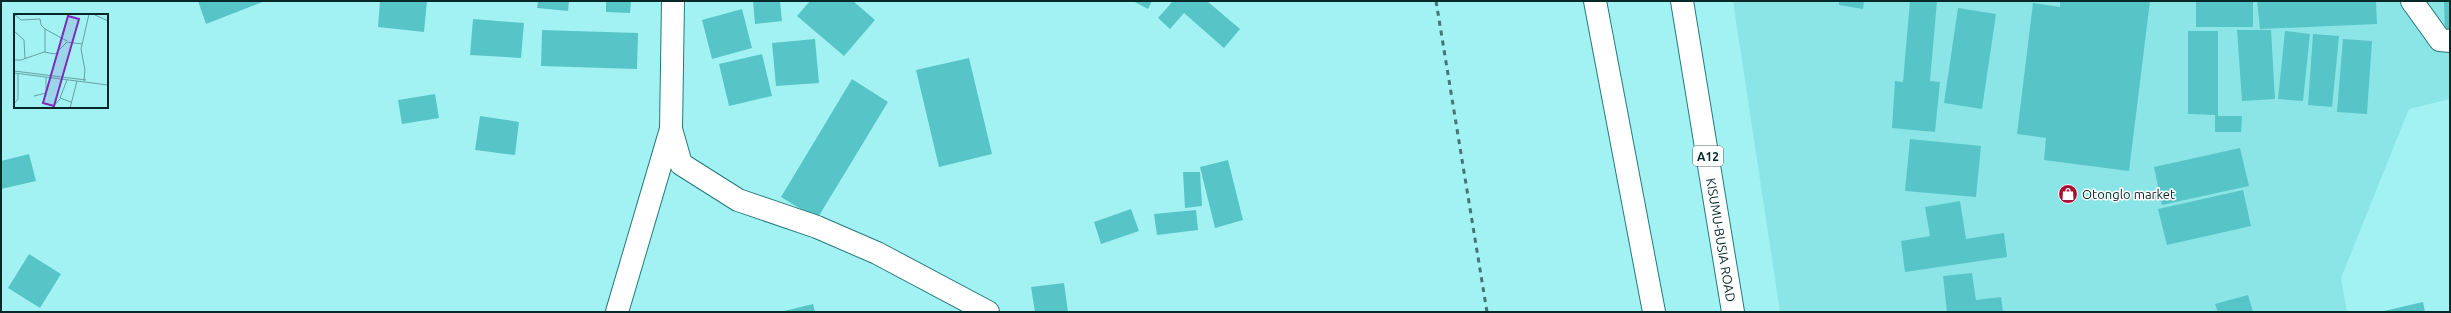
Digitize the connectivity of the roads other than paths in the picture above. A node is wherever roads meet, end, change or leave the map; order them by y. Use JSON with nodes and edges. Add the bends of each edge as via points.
{"nodes":[{"id":1,"x":673,"y":1,"type":"edge"},
{"id":2,"x":1595,"y":1,"type":"edge"},
{"id":3,"x":1682,"y":1,"type":"edge"},
{"id":4,"x":2412,"y":1,"type":"edge"},
{"id":5,"x":2450,"y":41,"type":"edge"},
{"id":6,"x":671,"y":129,"type":"junction"},
{"id":7,"x":617,"y":312,"type":"edge"},
{"id":8,"x":988,"y":312,"type":"edge"},
{"id":9,"x":1654,"y":312,"type":"edge"},
{"id":10,"x":1733,"y":312,"type":"edge"}],
"edges":[{"from":1,"to":6,"type":"main road"},
{"from":2,"to":9,"type":"main road"},
{"from":3,"to":10,"type":"main road","name":"KISUMU-BUSIA ROAD","number":"A12"},
{"from":4,"to":5,"type":"main road","via":[[2440,40]]},
{"from":6,"to":7,"type":"main road"},
{"from":6,"to":8,"type":"main road","via":[[681,164],[738,200],[816,227],[877,253]]}]}
